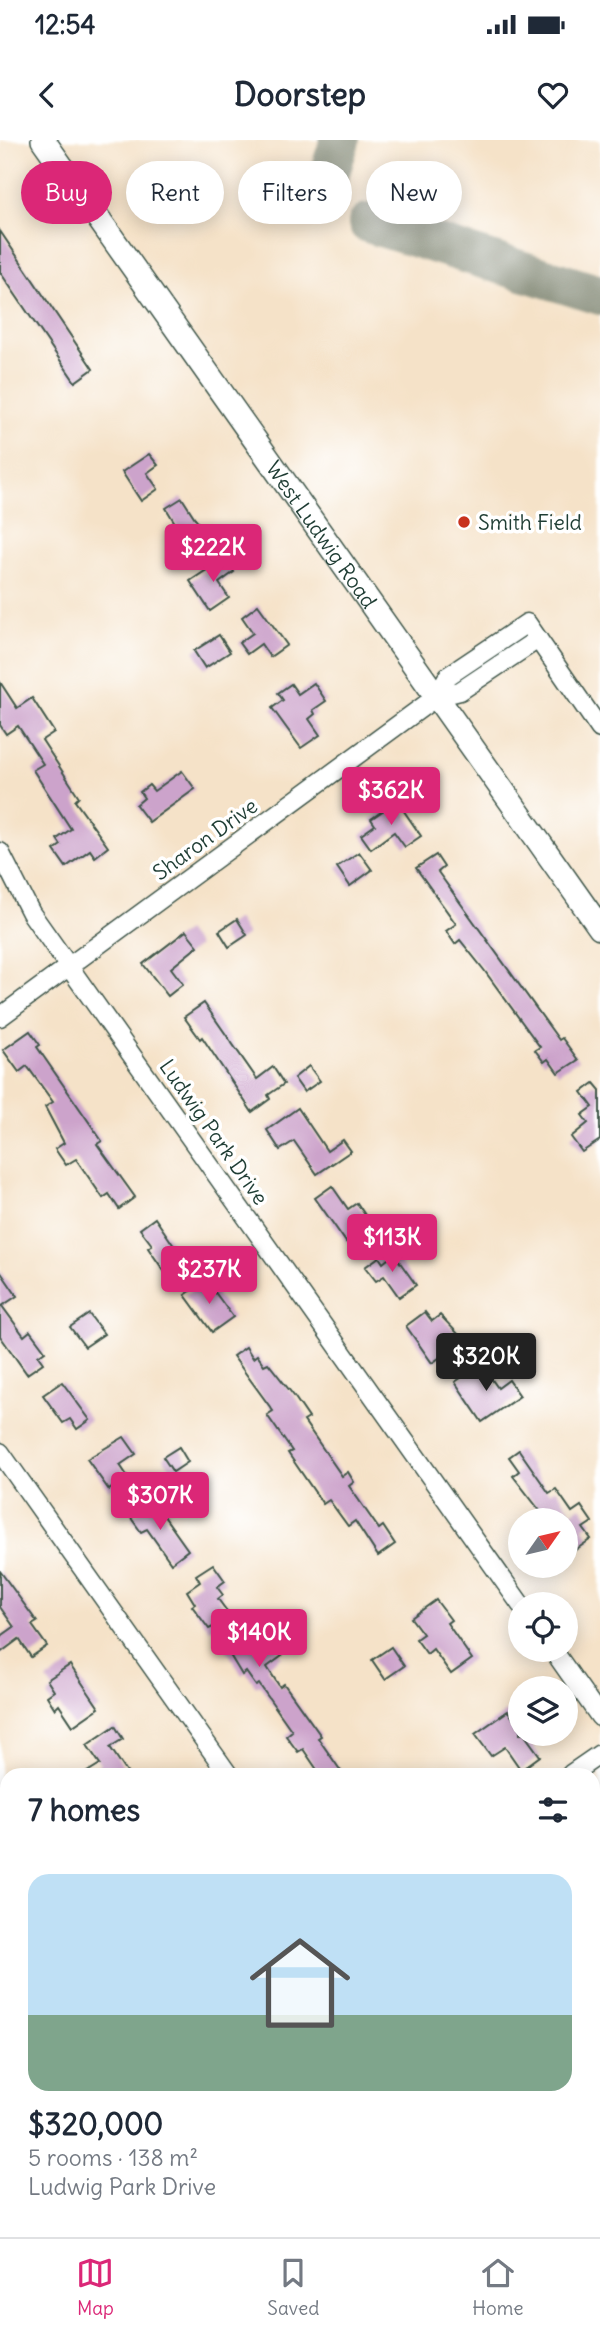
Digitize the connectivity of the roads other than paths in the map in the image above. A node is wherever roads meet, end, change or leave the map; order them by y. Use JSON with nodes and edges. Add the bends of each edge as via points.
{"nodes":[{"id":1,"x":43,"y":140,"type":"edge"},
{"id":2,"x":538,"y":639,"type":"junction"},
{"id":3,"x":436,"y":697,"type":"junction"},
{"id":4,"x":600,"y":729,"type":"edge"},
{"id":5,"x":0,"y":852,"type":"edge"},
{"id":6,"x":600,"y":928,"type":"edge"},
{"id":7,"x":69,"y":968,"type":"junction"},
{"id":8,"x":0,"y":1017,"type":"edge"},
{"id":9,"x":0,"y":1452,"type":"edge"},
{"id":10,"x":512,"y":1592,"type":"edge"},
{"id":11,"x":561,"y":1662,"type":"edge"},
{"id":12,"x":600,"y":1717,"type":"edge"},
{"id":13,"x":600,"y":1754,"type":"edge"},
{"id":14,"x":224,"y":1768,"type":"edge"},
{"id":15,"x":580,"y":1768,"type":"edge"}],
"edges":[{"from":1,"to":3,"type":"main road","name":"West Ludwig Road"},
{"from":2,"to":3,"type":"street","via":[[460,691]]},
{"from":2,"to":3,"type":"street","via":[[527,623],[448,676]]},
{"from":2,"to":4,"type":"street"},
{"from":3,"to":6,"type":"main road","name":"West Ludwig Road"},
{"from":3,"to":7,"type":"street","name":"Sharon Drive"},
{"from":5,"to":7,"type":"street","name":"Ludwig Park Drive","via":[[31,913]]},
{"from":7,"to":8,"type":"street","name":"Sharon Drive"},
{"from":7,"to":10,"type":"street","name":"Ludwig Park Drive"},
{"from":9,"to":14,"type":"street"},
{"from":11,"to":12,"type":"street"},
{"from":13,"to":15,"type":"street"}]}
